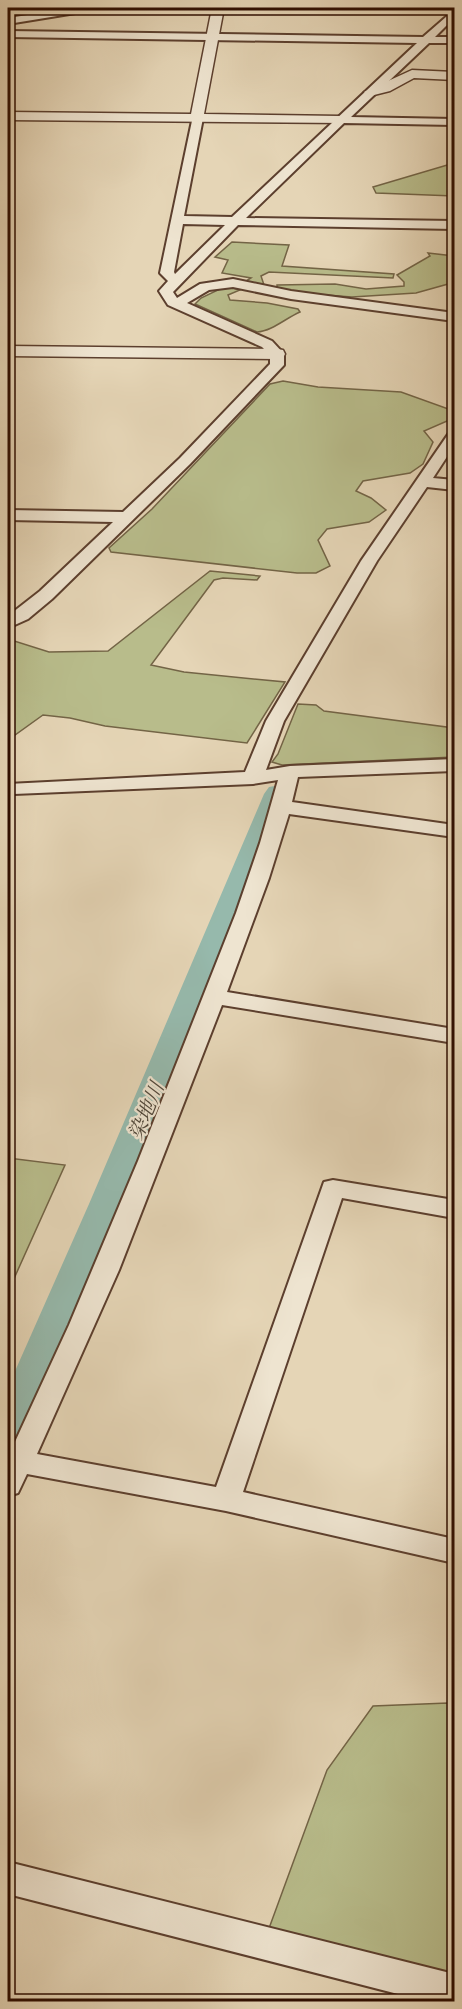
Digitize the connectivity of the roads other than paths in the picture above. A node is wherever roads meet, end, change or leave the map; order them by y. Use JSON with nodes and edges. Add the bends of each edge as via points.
{"nodes":[{"id":1,"x":88,"y":8,"type":"edge"},
{"id":2,"x":218,"y":8,"type":"edge"},
{"id":3,"x":454,"y":13,"type":"edge"},
{"id":4,"x":8,"y":21,"type":"edge"},
{"id":5,"x":8,"y":34,"type":"edge"},
{"id":6,"x":213,"y":37,"type":"junction"},
{"id":7,"x":426,"y":39,"type":"junction"},
{"id":8,"x":454,"y":40,"type":"edge"},
{"id":9,"x":454,"y":76,"type":"edge"},
{"id":10,"x":370,"y":93,"type":"junction"},
{"id":11,"x":8,"y":116,"type":"edge"},
{"id":12,"x":197,"y":118,"type":"junction"},
{"id":13,"x":340,"y":120,"type":"junction"},
{"id":14,"x":454,"y":122,"type":"edge"},
{"id":15,"x":178,"y":220,"type":"junction"},
{"id":16,"x":236,"y":220,"type":"junction"},
{"id":17,"x":454,"y":225,"type":"edge"},
{"id":18,"x":175,"y":281,"type":"junction"},
{"id":19,"x":177,"y":304,"type":"junction"},
{"id":20,"x":454,"y":317,"type":"edge"},
{"id":21,"x":8,"y":351,"type":"edge"},
{"id":22,"x":277,"y":354,"type":"junction"},
{"id":23,"x":454,"y":436,"type":"edge"},
{"id":24,"x":422,"y":482,"type":"junction"},
{"id":25,"x":454,"y":485,"type":"edge"},
{"id":26,"x":8,"y":515,"type":"edge"},
{"id":27,"x":127,"y":518,"type":"junction"},
{"id":28,"x":8,"y":623,"type":"edge"},
{"id":29,"x":454,"y":765,"type":"edge"},
{"id":30,"x":290,"y":772,"type":"junction"},
{"id":31,"x":253,"y":777,"type":"junction"},
{"id":32,"x":14,"y":788,"type":"dead end"},
{"id":33,"x":282,"y":807,"type":"junction"},
{"id":34,"x":454,"y":831,"type":"edge"},
{"id":35,"x":213,"y":997,"type":"junction"},
{"id":36,"x":454,"y":1036,"type":"edge"},
{"id":37,"x":454,"y":1209,"type":"edge"},
{"id":38,"x":14,"y":1473,"type":"edge"},
{"id":39,"x":226,"y":1500,"type":"junction"},
{"id":40,"x":454,"y":1551,"type":"edge"},
{"id":41,"x":8,"y":1878,"type":"edge"},
{"id":42,"x":454,"y":1990,"type":"edge"}],
"edges":[{"from":1,"to":4,"type":"street"},
{"from":2,"to":6,"type":"street"},
{"from":3,"to":7,"type":"street"},
{"from":5,"to":6,"type":"street"},
{"from":6,"to":7,"type":"street"},
{"from":6,"to":12,"type":"street"},
{"from":7,"to":8,"type":"street"},
{"from":7,"to":10,"type":"street"},
{"from":9,"to":10,"type":"street","via":[[408,75]]},
{"from":10,"to":13,"type":"street"},
{"from":11,"to":12,"type":"street"},
{"from":12,"to":13,"type":"street"},
{"from":12,"to":15,"type":"street"},
{"from":13,"to":14,"type":"street"},
{"from":13,"to":16,"type":"street"},
{"from":15,"to":16,"type":"street"},
{"from":15,"to":18,"type":"street","via":[[167,273]]},
{"from":16,"to":17,"type":"street"},
{"from":16,"to":18,"type":"street"},
{"from":18,"to":19,"type":"street","via":[[166,291]]},
{"from":19,"to":20,"type":"street","via":[[206,287],[233,283],[303,297]]},
{"from":19,"to":22,"type":"street","via":[[267,344]]},
{"from":21,"to":22,"type":"street"},
{"from":22,"to":27,"type":"street","via":[[277,365]]},
{"from":23,"to":24,"type":"street"},
{"from":24,"to":25,"type":"street"},
{"from":24,"to":31,"type":"street","via":[[369,561],[275,721]]},
{"from":26,"to":27,"type":"street"},
{"from":27,"to":28,"type":"street","via":[[45,595]]},
{"from":29,"to":30,"type":"street"},
{"from":30,"to":31,"type":"street"},
{"from":30,"to":33,"type":"street"},
{"from":31,"to":32,"type":"street"},
{"from":33,"to":34,"type":"street"},
{"from":33,"to":35,"type":"street"},
{"from":35,"to":36,"type":"street"},
{"from":35,"to":38,"type":"street","via":[[120,1239]]},
{"from":37,"to":39,"type":"street","via":[[333,1188]]},
{"from":38,"to":39,"type":"street"},
{"from":39,"to":40,"type":"street"},
{"from":41,"to":42,"type":"street"}]}
